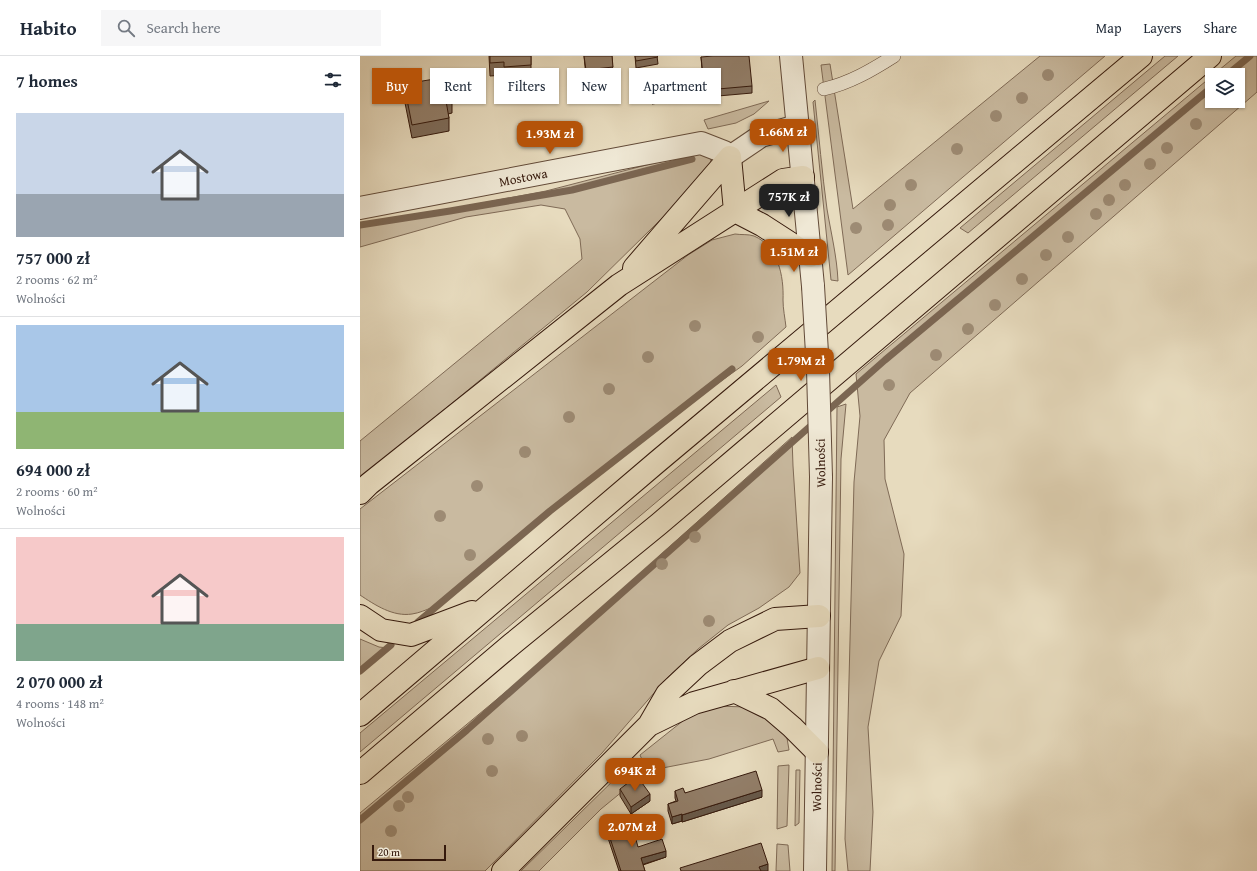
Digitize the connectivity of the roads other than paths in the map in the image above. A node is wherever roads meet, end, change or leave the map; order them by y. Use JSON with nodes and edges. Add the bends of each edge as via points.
{"nodes":[{"id":1,"x":791,"y":56,"type":"edge"},
{"id":2,"x":894,"y":56,"type":"edge"},
{"id":3,"x":1141,"y":56,"type":"edge"},
{"id":4,"x":1210,"y":56,"type":"edge"},
{"id":5,"x":824,"y":89,"type":"dead end"},
{"id":6,"x":797,"y":126,"type":"junction"},
{"id":7,"x":730,"y":157,"type":"junction"},
{"id":8,"x":803,"y":177,"type":"junction"},
{"id":9,"x":360,"y":208,"type":"edge"},
{"id":10,"x":735,"y":211,"type":"junction"},
{"id":11,"x":810,"y":256,"type":"junction"},
{"id":12,"x":619,"y":285,"type":"junction"},
{"id":13,"x":360,"y":493,"type":"edge"},
{"id":14,"x":487,"y":607,"type":"junction"},
{"id":15,"x":360,"y":616,"type":"edge"},
{"id":16,"x":819,"y":616,"type":"junction"},
{"id":17,"x":818,"y":668,"type":"junction"},
{"id":18,"x":734,"y":691,"type":"junction"},
{"id":19,"x":360,"y":715,"type":"edge"},
{"id":20,"x":649,"y":725,"type":"junction"},
{"id":21,"x":816,"y":752,"type":"junction"},
{"id":22,"x":367,"y":767,"type":"edge"},
{"id":23,"x":360,"y":782,"type":"edge"},
{"id":24,"x":503,"y":871,"type":"edge"},
{"id":25,"x":815,"y":871,"type":"edge"}],
"edges":[{"from":1,"to":6,"type":"street","name":"Wolności"},
{"from":2,"to":5,"type":"lane","via":[[852,80]]},
{"from":3,"to":14,"type":"main road"},
{"from":4,"to":22,"type":"main road","via":[[659,524]]},
{"from":6,"to":7,"type":"street","via":[[761,136]]},
{"from":6,"to":8,"type":"street","name":"Wolności"},
{"from":7,"to":9,"type":"street","name":"Mostowa","via":[[724,152],[701,144]]},
{"from":7,"to":10,"type":"main road"},
{"from":7,"to":12,"type":"main road"},
{"from":8,"to":10,"type":"main road","via":[[783,180]]},
{"from":8,"to":11,"type":"street","name":"Wolności"},
{"from":10,"to":11,"type":"main road"},
{"from":10,"to":12,"type":"main road"},
{"from":11,"to":16,"type":"street","name":"Wolności","bridge":true,"via":[[818,370],[821,477]]},
{"from":12,"to":13,"type":"main road"},
{"from":14,"to":15,"type":"main road","via":[[411,634],[381,630]]},
{"from":14,"to":19,"type":"main road"},
{"from":16,"to":17,"type":"street","name":"Wolności"},
{"from":16,"to":20,"type":"main road","via":[[775,619],[730,641],[698,665],[668,694]]},
{"from":17,"to":18,"type":"main road"},
{"from":17,"to":21,"type":"street","name":"Wolności"},
{"from":18,"to":20,"type":"main road","via":[[694,703]]},
{"from":18,"to":21,"type":"main road","via":[[771,709]]},
{"from":20,"to":24,"type":"main road"},
{"from":21,"to":25,"type":"street","name":"Wolności"},
{"from":22,"to":23,"type":"main road"}]}
